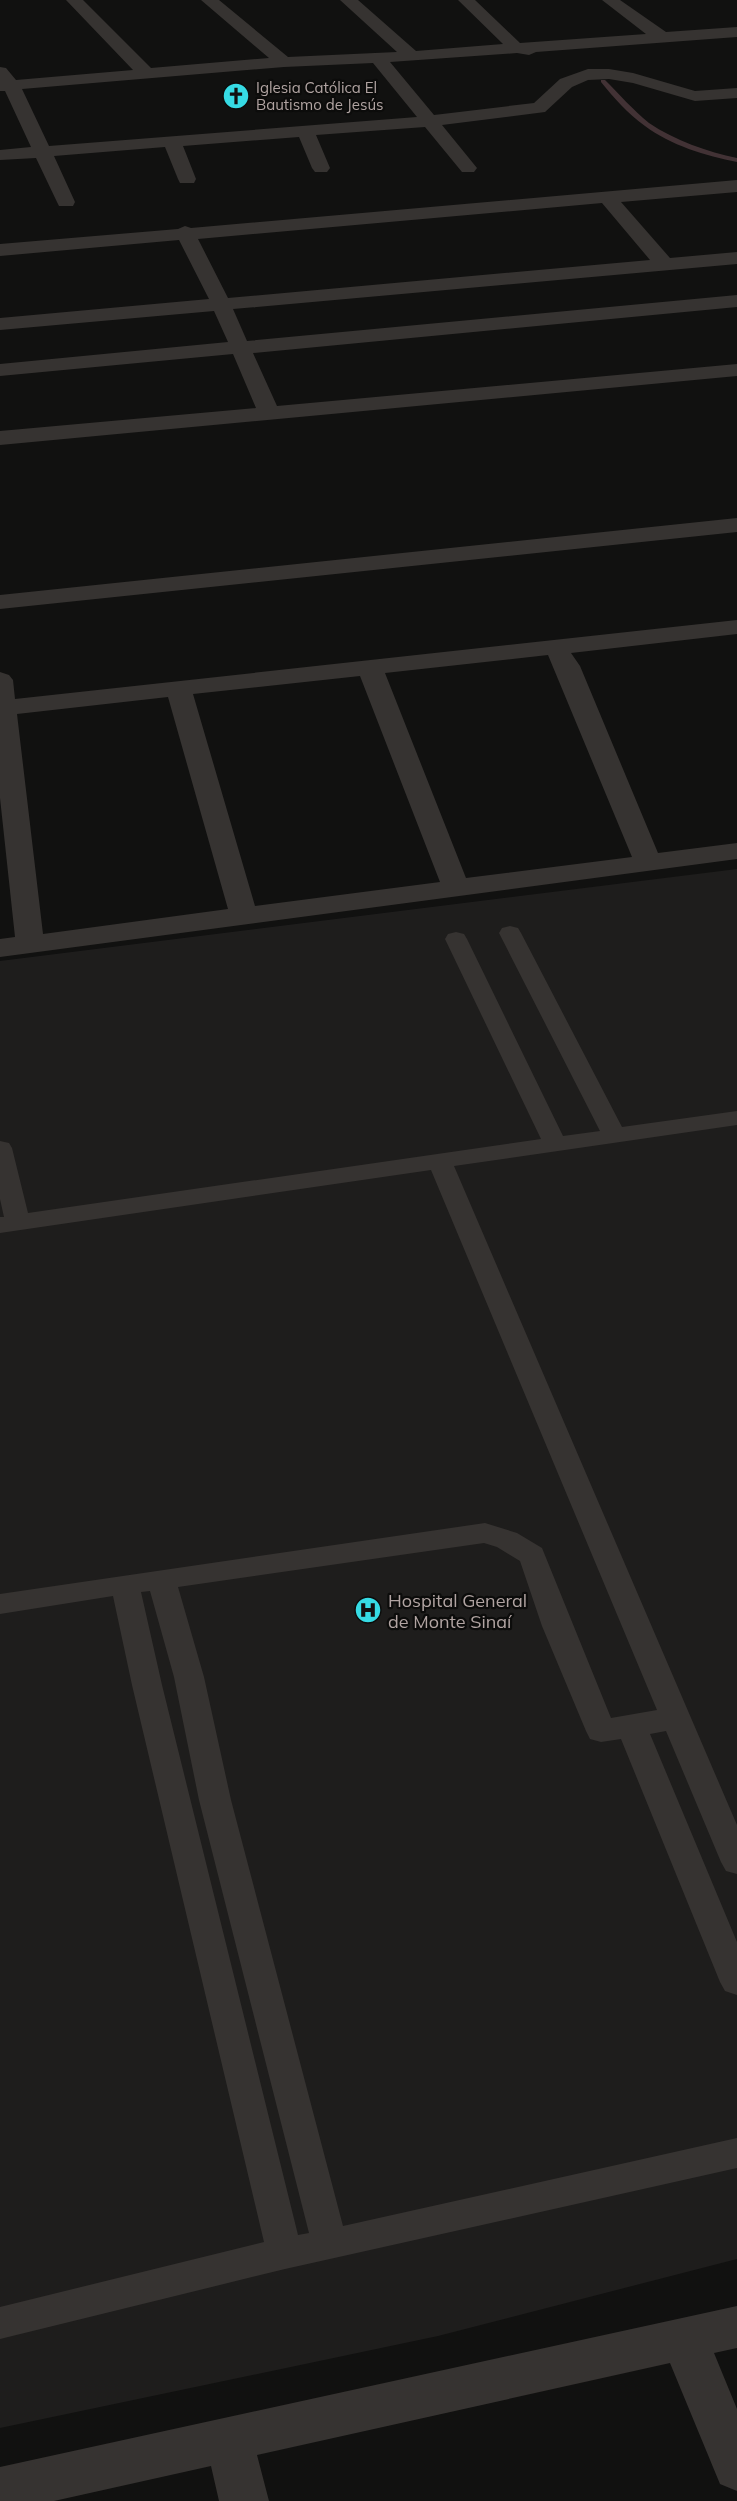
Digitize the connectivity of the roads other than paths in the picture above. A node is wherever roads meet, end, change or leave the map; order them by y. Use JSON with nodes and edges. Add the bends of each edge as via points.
{"nodes":[{"id":1,"x":74,"y":0,"type":"edge"},
{"id":2,"x":209,"y":0,"type":"edge"},
{"id":3,"x":348,"y":0,"type":"edge"},
{"id":4,"x":466,"y":0,"type":"edge"},
{"id":5,"x":610,"y":0,"type":"edge"},
{"id":6,"x":737,"y":32,"type":"edge"},
{"id":7,"x":660,"y":36,"type":"junction"},
{"id":8,"x":627,"y":39,"type":"junction"},
{"id":9,"x":516,"y":48,"type":"junction"},
{"id":10,"x":644,"y":54,"type":"dead end"},
{"id":11,"x":412,"y":56,"type":"junction"},
{"id":12,"x":378,"y":58,"type":"junction"},
{"id":13,"x":284,"y":62,"type":"junction"},
{"id":14,"x":661,"y":68,"type":"dead end"},
{"id":15,"x":146,"y":73,"type":"junction"},
{"id":16,"x":598,"y":74,"type":"junction"},
{"id":17,"x":4,"y":81,"type":"edge"},
{"id":18,"x":737,"y":93,"type":"edge"},
{"id":19,"x":695,"y":96,"type":"junction"},
{"id":20,"x":428,"y":121,"type":"junction"},
{"id":21,"x":305,"y":130,"type":"junction"},
{"id":22,"x":172,"y":141,"type":"junction"},
{"id":23,"x":42,"y":151,"type":"junction"},
{"id":24,"x":0,"y":154,"type":"edge"},
{"id":25,"x":321,"y":168,"type":"dead end"},
{"id":26,"x":468,"y":168,"type":"dead end"},
{"id":27,"x":187,"y":179,"type":"dead end"},
{"id":28,"x":737,"y":186,"type":"edge"},
{"id":29,"x":608,"y":198,"type":"junction"},
{"id":30,"x":66,"y":202,"type":"dead end"},
{"id":31,"x":185,"y":232,"type":"junction"},
{"id":32,"x":0,"y":250,"type":"edge"},
{"id":33,"x":737,"y":258,"type":"edge"},
{"id":34,"x":664,"y":264,"type":"junction"},
{"id":35,"x":737,"y":301,"type":"edge"},
{"id":36,"x":221,"y":304,"type":"junction"},
{"id":37,"x":0,"y":324,"type":"edge"},
{"id":38,"x":240,"y":348,"type":"junction"},
{"id":39,"x":0,"y":370,"type":"edge"},
{"id":40,"x":737,"y":370,"type":"edge"},
{"id":41,"x":269,"y":413,"type":"junction"},
{"id":42,"x":0,"y":438,"type":"edge"},
{"id":43,"x":737,"y":525,"type":"edge"},
{"id":44,"x":0,"y":602,"type":"edge"},
{"id":45,"x":737,"y":627,"type":"edge"},
{"id":46,"x":555,"y":646,"type":"junction"},
{"id":47,"x":370,"y":668,"type":"junction"},
{"id":48,"x":0,"y":680,"type":"edge"},
{"id":49,"x":178,"y":688,"type":"junction"},
{"id":50,"x":2,"y":708,"type":"edge"},
{"id":51,"x":737,"y":851,"type":"edge"},
{"id":52,"x":648,"y":863,"type":"junction"},
{"id":53,"x":456,"y":888,"type":"junction"},
{"id":54,"x":244,"y":916,"type":"junction"},
{"id":55,"x":510,"y":933,"type":"dead end"},
{"id":56,"x":456,"y":939,"type":"dead end"},
{"id":57,"x":30,"y":944,"type":"junction"},
{"id":58,"x":0,"y":948,"type":"edge"},
{"id":59,"x":737,"y":1118,"type":"edge"},
{"id":60,"x":614,"y":1135,"type":"junction"},
{"id":61,"x":555,"y":1144,"type":"junction"},
{"id":62,"x":0,"y":1148,"type":"edge"},
{"id":63,"x":440,"y":1162,"type":"junction"},
{"id":64,"x":9,"y":1224,"type":"edge"},
{"id":65,"x":161,"y":1578,"type":"junction"},
{"id":66,"x":125,"y":1584,"type":"junction"},
{"id":67,"x":0,"y":1604,"type":"edge"},
{"id":68,"x":676,"y":1718,"type":"junction"},
{"id":69,"x":631,"y":1726,"type":"junction"},
{"id":70,"x":737,"y":1862,"type":"edge"},
{"id":71,"x":737,"y":1982,"type":"edge"},
{"id":72,"x":737,"y":2153,"type":"edge"},
{"id":73,"x":330,"y":2244,"type":"junction"},
{"id":74,"x":285,"y":2253,"type":"junction"},
{"id":75,"x":0,"y":2323,"type":"edge"},
{"id":76,"x":737,"y":2327,"type":"edge"},
{"id":77,"x":684,"y":2339,"type":"junction"},
{"id":78,"x":228,"y":2440,"type":"junction"},
{"id":79,"x":737,"y":2468,"type":"edge"},
{"id":80,"x":0,"y":2490,"type":"edge"},
{"id":81,"x":244,"y":2501,"type":"edge"}],
"edges":[{"from":1,"to":15,"type":"street"},
{"from":2,"to":13,"type":"street"},
{"from":3,"to":11,"type":"street"},
{"from":4,"to":9,"type":"street"},
{"from":5,"to":7,"type":"street"},
{"from":6,"to":7,"type":"street"},
{"from":7,"to":8,"type":"street"},
{"from":8,"to":9,"type":"street"},
{"from":8,"to":10,"type":"street"},
{"from":9,"to":11,"type":"street"},
{"from":9,"to":16,"type":"street","via":[[569,56]]},
{"from":11,"to":12,"type":"street"},
{"from":12,"to":13,"type":"street"},
{"from":12,"to":20,"type":"street"},
{"from":13,"to":15,"type":"street"},
{"from":14,"to":19,"type":"street"},
{"from":15,"to":17,"type":"street"},
{"from":16,"to":19,"type":"street","via":[[662,85]]},
{"from":16,"to":20,"type":"street","via":[[578,76],[564,84],[539,108]]},
{"from":17,"to":23,"type":"street"},
{"from":18,"to":19,"type":"street"},
{"from":20,"to":21,"type":"street"},
{"from":20,"to":26,"type":"street"},
{"from":21,"to":22,"type":"street"},
{"from":21,"to":25,"type":"street"},
{"from":22,"to":23,"type":"street"},
{"from":22,"to":27,"type":"street"},
{"from":23,"to":24,"type":"street"},
{"from":23,"to":30,"type":"street"},
{"from":28,"to":29,"type":"street"},
{"from":29,"to":31,"type":"street"},
{"from":29,"to":34,"type":"street"},
{"from":31,"to":32,"type":"street"},
{"from":31,"to":36,"type":"street"},
{"from":33,"to":34,"type":"street"},
{"from":34,"to":36,"type":"street"},
{"from":35,"to":38,"type":"street"},
{"from":36,"to":37,"type":"street"},
{"from":36,"to":38,"type":"street"},
{"from":38,"to":39,"type":"street"},
{"from":38,"to":41,"type":"street"},
{"from":40,"to":41,"type":"street"},
{"from":41,"to":42,"type":"street"},
{"from":43,"to":44,"type":"street"},
{"from":45,"to":46,"type":"street"},
{"from":46,"to":47,"type":"street"},
{"from":46,"to":52,"type":"street","via":[[567,666]]},
{"from":47,"to":49,"type":"street"},
{"from":47,"to":53,"type":"street"},
{"from":48,"to":50,"type":"street"},
{"from":49,"to":50,"type":"street"},
{"from":49,"to":54,"type":"street"},
{"from":50,"to":57,"type":"street"},
{"from":51,"to":52,"type":"street"},
{"from":52,"to":53,"type":"street"},
{"from":53,"to":54,"type":"street"},
{"from":54,"to":57,"type":"street"},
{"from":55,"to":60,"type":"lane"},
{"from":56,"to":61,"type":"lane"},
{"from":57,"to":58,"type":"street"},
{"from":59,"to":60,"type":"lane"},
{"from":60,"to":61,"type":"lane"},
{"from":61,"to":63,"type":"lane"},
{"from":62,"to":64,"type":"lane"},
{"from":63,"to":64,"type":"lane"},
{"from":63,"to":68,"type":"lane"},
{"from":65,"to":66,"type":"lane"},
{"from":65,"to":69,"type":"lane","via":[[485,1533],[532,1555],[600,1731]]},
{"from":65,"to":73,"type":"lane"},
{"from":66,"to":67,"type":"lane"},
{"from":66,"to":74,"type":"lane"},
{"from":68,"to":69,"type":"lane"},
{"from":68,"to":70,"type":"lane"},
{"from":69,"to":71,"type":"lane"},
{"from":72,"to":73,"type":"lane"},
{"from":73,"to":74,"type":"lane"},
{"from":74,"to":75,"type":"lane"},
{"from":76,"to":77,"type":"street"},
{"from":77,"to":78,"type":"street"},
{"from":77,"to":79,"type":"street"},
{"from":78,"to":80,"type":"street"},
{"from":78,"to":81,"type":"street"}]}
